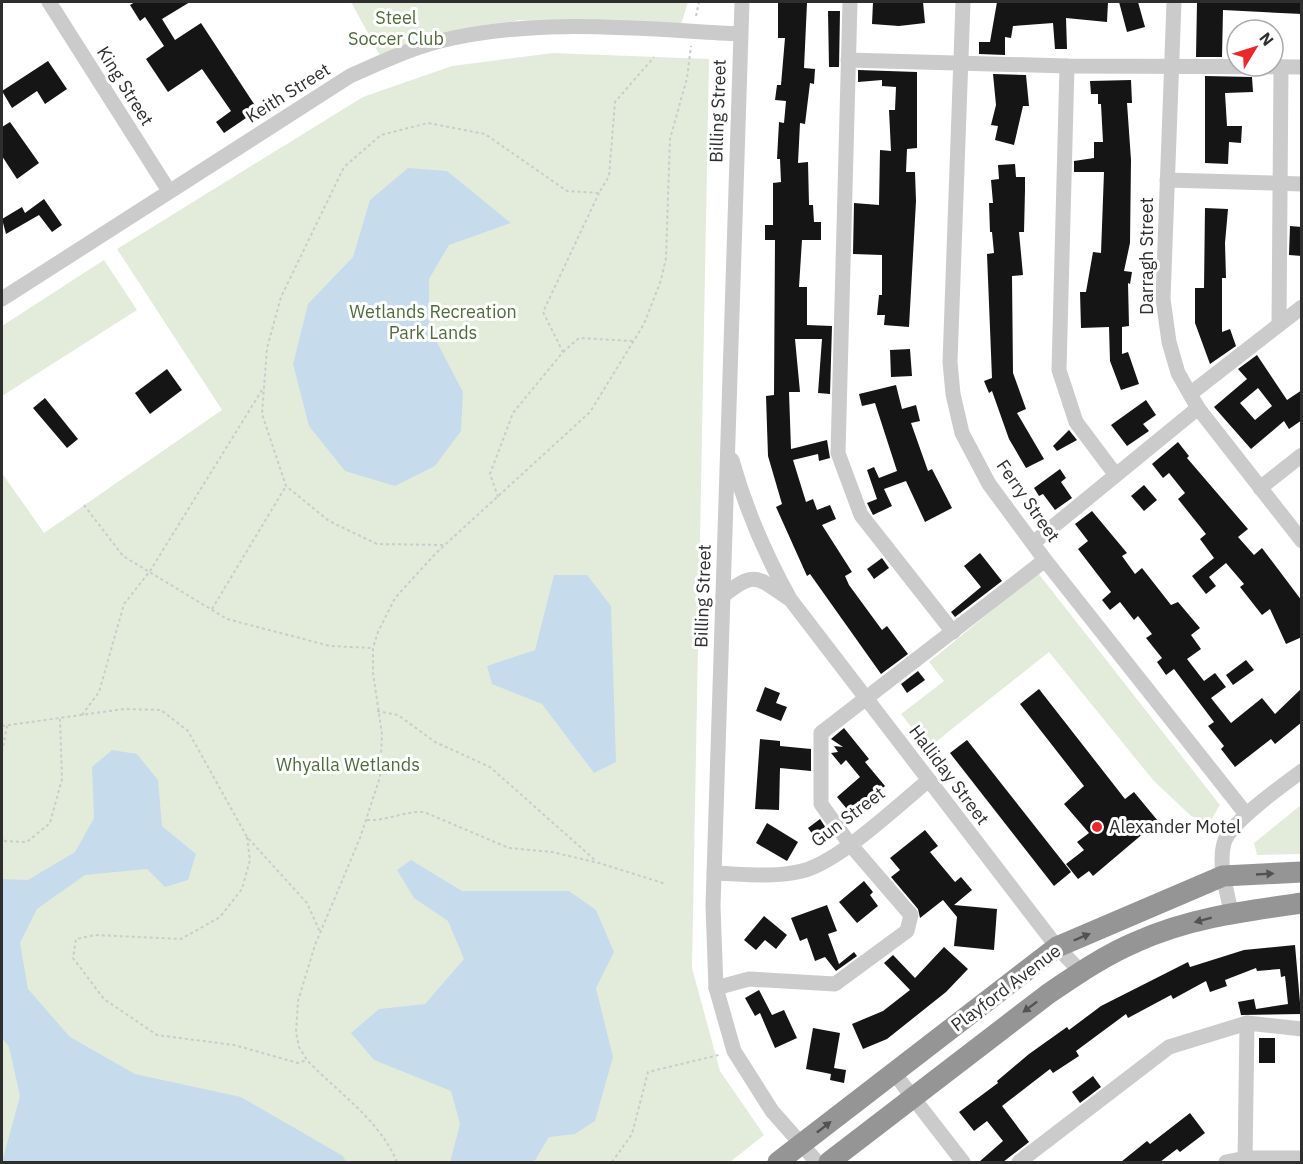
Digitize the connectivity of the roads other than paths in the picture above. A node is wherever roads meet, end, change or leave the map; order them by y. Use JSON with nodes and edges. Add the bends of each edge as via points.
{"nodes":[{"id":1,"x":49,"y":2,"type":"edge"},
{"id":2,"x":742,"y":2,"type":"edge"},
{"id":3,"x":850,"y":2,"type":"edge"},
{"id":4,"x":963,"y":2,"type":"edge"},
{"id":5,"x":1174,"y":2,"type":"edge"},
{"id":6,"x":740,"y":34,"type":"junction"},
{"id":7,"x":849,"y":60,"type":"junction"},
{"id":8,"x":961,"y":62,"type":"junction"},
{"id":9,"x":1067,"y":66,"type":"junction"},
{"id":10,"x":1172,"y":67,"type":"junction"},
{"id":11,"x":1225,"y":67,"type":"edge"},
{"id":12,"x":1285,"y":67,"type":"edge"},
{"id":13,"x":1302,"y":67,"type":"edge"},
{"id":14,"x":1281,"y":78,"type":"edge"},
{"id":15,"x":1167,"y":180,"type":"junction"},
{"id":16,"x":1278,"y":183,"type":"junction"},
{"id":17,"x":1302,"y":184,"type":"edge"},
{"id":18,"x":169,"y":191,"type":"junction"},
{"id":19,"x":2,"y":298,"type":"edge"},
{"id":20,"x":1302,"y":307,"type":"edge"},
{"id":21,"x":1279,"y":325,"type":"junction"},
{"id":22,"x":1190,"y":394,"type":"junction"},
{"id":23,"x":1198,"y":408,"type":"junction"},
{"id":24,"x":727,"y":444,"type":"junction"},
{"id":25,"x":1302,"y":455,"type":"edge"},
{"id":26,"x":1115,"y":474,"type":"junction"},
{"id":27,"x":1260,"y":488,"type":"junction"},
{"id":28,"x":1302,"y":541,"type":"edge"},
{"id":29,"x":1033,"y":543,"type":"junction"},
{"id":30,"x":1045,"y":560,"type":"junction"},
{"id":31,"x":723,"y":596,"type":"junction"},
{"id":32,"x":790,"y":599,"type":"junction"},
{"id":33,"x":953,"y":632,"type":"junction"},
{"id":34,"x":866,"y":698,"type":"junction"},
{"id":35,"x":1302,"y":771,"type":"edge"},
{"id":36,"x":928,"y":780,"type":"junction"},
{"id":37,"x":1246,"y":814,"type":"junction"},
{"id":38,"x":849,"y":843,"type":"junction"},
{"id":39,"x":1302,"y":872,"type":"edge"},
{"id":40,"x":714,"y":873,"type":"junction"},
{"id":41,"x":1223,"y":876,"type":"junction"},
{"id":42,"x":1302,"y":903,"type":"edge"},
{"id":43,"x":1231,"y":912,"type":"junction"},
{"id":44,"x":1057,"y":947,"type":"junction"},
{"id":45,"x":1081,"y":972,"type":"junction"},
{"id":46,"x":716,"y":988,"type":"junction"},
{"id":47,"x":1247,"y":1023,"type":"junction"},
{"id":48,"x":1302,"y":1029,"type":"edge"},
{"id":49,"x":894,"y":1073,"type":"junction"},
{"id":50,"x":912,"y":1097,"type":"junction"},
{"id":51,"x":800,"y":1145,"type":"junction"},
{"id":52,"x":1302,"y":1158,"type":"edge"},
{"id":53,"x":1245,"y":1160,"type":"edge"},
{"id":54,"x":778,"y":1162,"type":"edge"},
{"id":55,"x":817,"y":1162,"type":"edge"},
{"id":56,"x":829,"y":1162,"type":"edge"},
{"id":57,"x":963,"y":1162,"type":"edge"},
{"id":58,"x":1019,"y":1162,"type":"edge"},
{"id":59,"x":1226,"y":1162,"type":"edge"}],
"edges":[{"from":1,"to":18,"type":"street","name":"King Street"},
{"from":2,"to":6,"type":"street","name":"Billing Street"},
{"from":3,"to":7,"type":"street"},
{"from":4,"to":8,"type":"street","name":"Ferry Street"},
{"from":5,"to":10,"type":"street","name":"Darragh Street"},
{"from":6,"to":18,"type":"street","name":"Keith Street","via":[[561,26],[503,29],[439,41],[350,76]]},
{"from":6,"to":24,"type":"street","name":"Billing Street"},
{"from":7,"to":8,"type":"street"},
{"from":7,"to":33,"type":"street","via":[[838,453],[861,515]]},
{"from":8,"to":9,"type":"street"},
{"from":8,"to":29,"type":"street","name":"Ferry Street","via":[[950,362],[953,393],[962,433],[989,484]]},
{"from":9,"to":10,"type":"street"},
{"from":9,"to":26,"type":"street","via":[[1059,370],[1076,422]]},
{"from":10,"to":11,"type":"street"},
{"from":10,"to":15,"type":"street","name":"Darragh Street"},
{"from":12,"to":13,"type":"street"},
{"from":14,"to":16,"type":"street"},
{"from":15,"to":16,"type":"street"},
{"from":15,"to":22,"type":"street","name":"Darragh Street","via":[[1163,299],[1172,352]]},
{"from":16,"to":17,"type":"street"},
{"from":16,"to":21,"type":"street"},
{"from":18,"to":19,"type":"street","name":"Keith Street"},
{"from":20,"to":21,"type":"street"},
{"from":21,"to":22,"type":"street"},
{"from":22,"to":23,"type":"street","name":"Darragh Street"},
{"from":23,"to":26,"type":"street"},
{"from":23,"to":27,"type":"street","name":"Darragh Street"},
{"from":24,"to":31,"type":"street","name":"Billing Street"},
{"from":24,"to":32,"type":"street","name":"Halliday Street","via":[[745,509]]},
{"from":25,"to":27,"type":"street"},
{"from":26,"to":29,"type":"street"},
{"from":27,"to":28,"type":"street","name":"Darragh Street"},
{"from":29,"to":30,"type":"street","name":"Ferry Street"},
{"from":30,"to":33,"type":"street"},
{"from":30,"to":37,"type":"street","name":"Ferry Street"},
{"from":31,"to":32,"type":"street","name":"Halliday Street","via":[[744,580],[761,580]]},
{"from":31,"to":40,"type":"street","name":"Billing Street"},
{"from":32,"to":34,"type":"street","name":"Halliday Street"},
{"from":33,"to":34,"type":"street"},
{"from":34,"to":36,"type":"street","name":"Halliday Street"},
{"from":34,"to":38,"type":"street","via":[[821,733],[821,804]]},
{"from":35,"to":37,"type":"street"},
{"from":36,"to":38,"type":"street","name":"Gun Street"},
{"from":36,"to":44,"type":"street","name":"Halliday Street"},
{"from":37,"to":41,"type":"street","via":[[1224,842]]},
{"from":38,"to":40,"type":"street","name":"Gun Street","via":[[832,857],[802,871],[772,875]]},
{"from":38,"to":46,"type":"street","via":[[911,915],[907,931],[835,984],[749,979]]},
{"from":41,"to":39,"type":"highway","name":"Playford Avenue","one_way":true},
{"from":40,"to":46,"type":"street","name":"Billing Street"},
{"from":41,"to":43,"type":"street"},
{"from":44,"to":41,"type":"highway","name":"Playford Avenue","one_way":true},
{"from":42,"to":43,"type":"highway","name":"Playford Avenue"},
{"from":43,"to":45,"type":"highway","name":"Playford Avenue","one_way":true,"via":[[1136,942]]},
{"from":44,"to":45,"type":"street","name":"Halliday Street"},
{"from":44,"to":49,"type":"highway","name":"Playford Avenue"},
{"from":45,"to":50,"type":"highway","name":"Playford Avenue","one_way":true},
{"from":46,"to":51,"type":"street","name":"Billing Street","via":[[734,1051],[772,1111]]},
{"from":47,"to":48,"type":"street"},
{"from":47,"to":53,"type":"street"},
{"from":47,"to":58,"type":"street","via":[[1170,1047]]},
{"from":49,"to":50,"type":"street"},
{"from":51,"to":49,"type":"highway","name":"Playford Avenue","one_way":true},
{"from":50,"to":56,"type":"highway","name":"Playford Avenue"},
{"from":50,"to":57,"type":"street"},
{"from":51,"to":54,"type":"highway","name":"Playford Avenue"},
{"from":51,"to":55,"type":"street","name":"Billing Street"},
{"from":52,"to":53,"type":"street"},
{"from":53,"to":59,"type":"street"}]}
